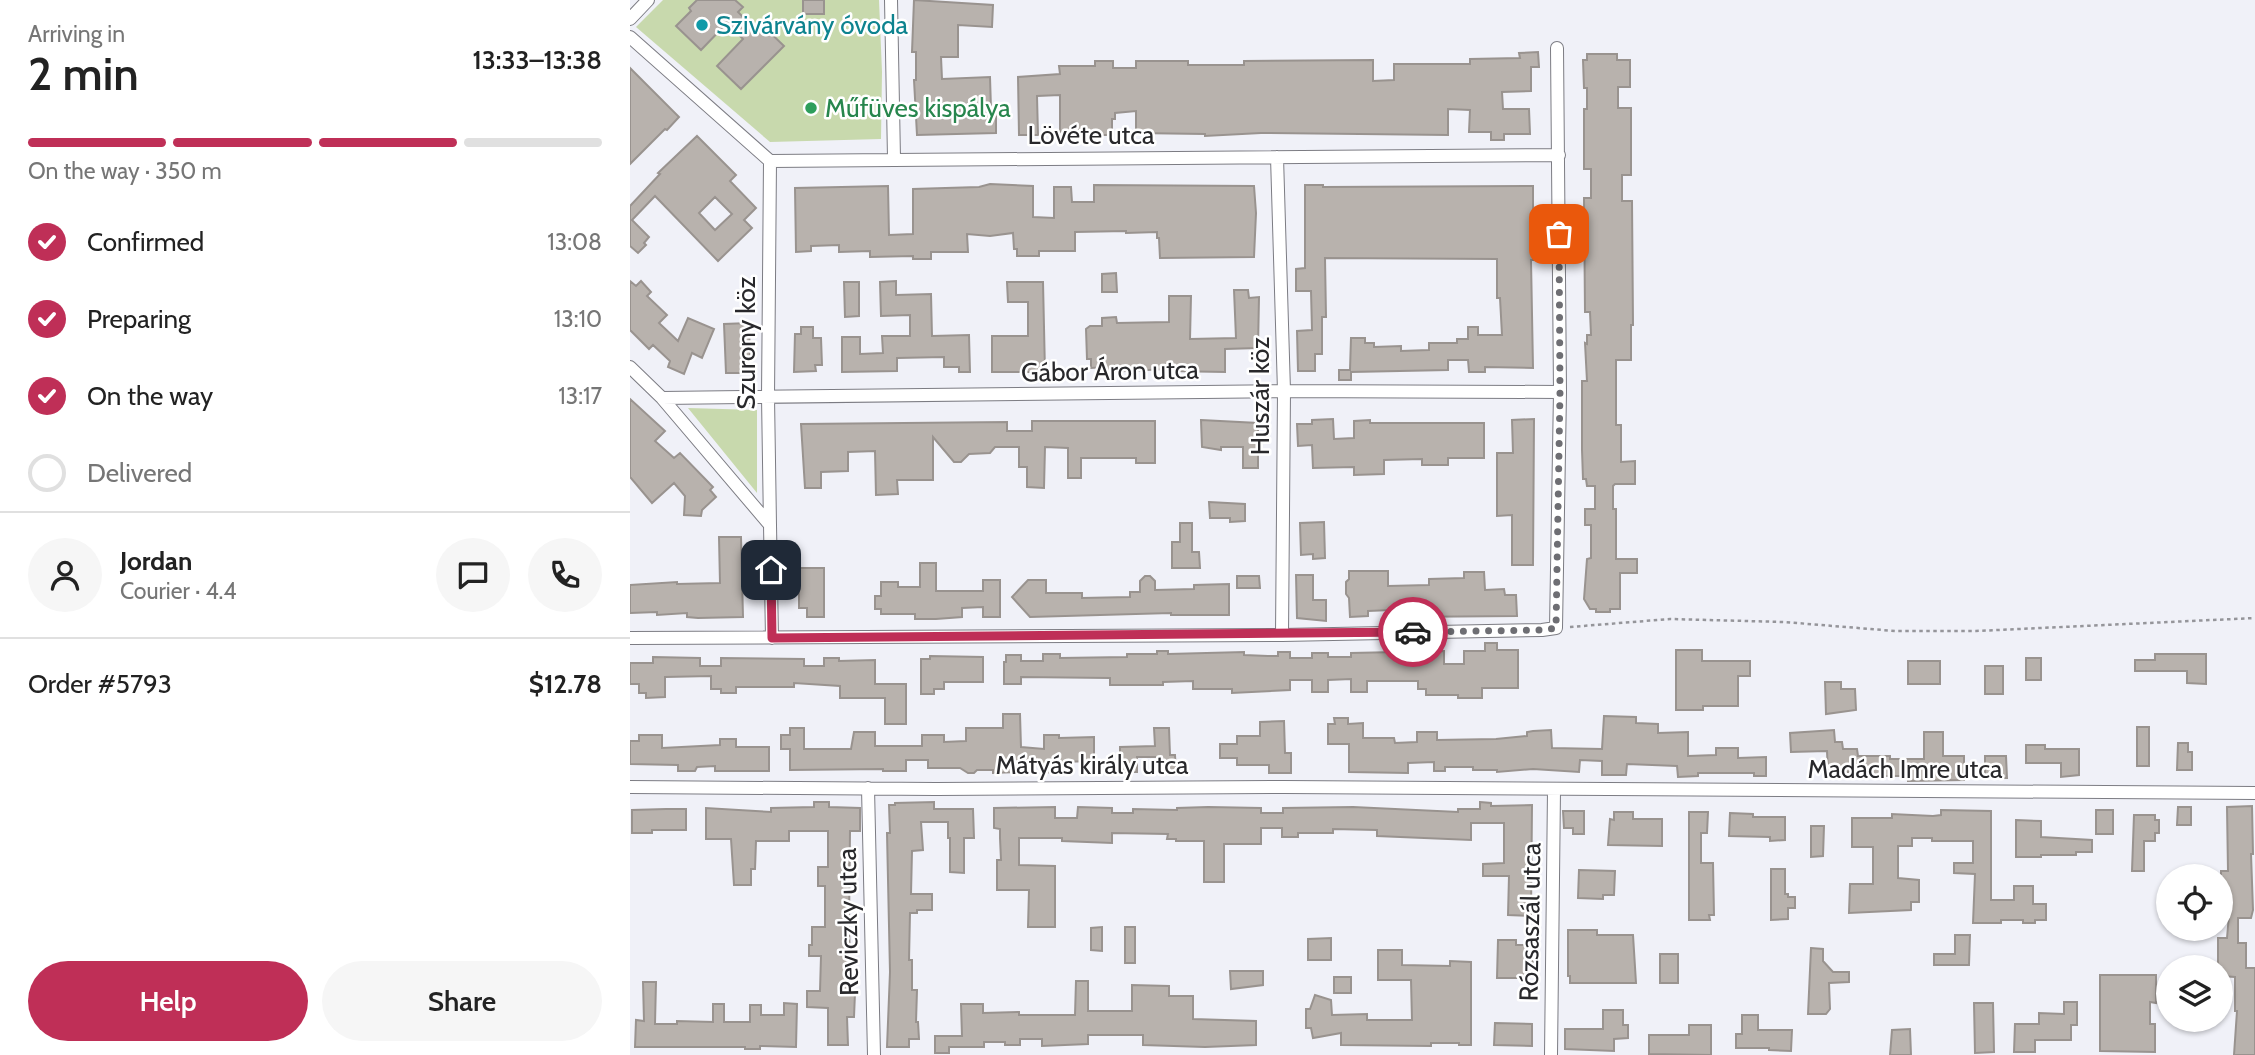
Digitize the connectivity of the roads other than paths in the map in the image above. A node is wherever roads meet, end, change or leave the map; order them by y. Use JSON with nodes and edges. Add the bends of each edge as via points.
{"nodes":[{"id":1,"x":648,"y":0,"type":"edge"},
{"id":2,"x":891,"y":0,"type":"edge"},
{"id":3,"x":630,"y":19,"type":"edge"},
{"id":4,"x":630,"y":37,"type":"edge"},
{"id":5,"x":1557,"y":48,"type":"dead end"},
{"id":6,"x":1559,"y":155,"type":"junction"},
{"id":7,"x":1277,"y":157,"type":"junction"},
{"id":8,"x":894,"y":158,"type":"junction"},
{"id":9,"x":770,"y":161,"type":"junction"},
{"id":10,"x":630,"y":367,"type":"edge"},
{"id":11,"x":1284,"y":391,"type":"junction"},
{"id":12,"x":1560,"y":392,"type":"junction"},
{"id":13,"x":768,"y":397,"type":"junction"},
{"id":14,"x":662,"y":398,"type":"junction"},
{"id":15,"x":770,"y":524,"type":"junction"},
{"id":16,"x":1282,"y":635,"type":"junction"},
{"id":17,"x":630,"y":638,"type":"edge"},
{"id":18,"x":772,"y":638,"type":"junction"},
{"id":19,"x":630,"y":787,"type":"edge"},
{"id":20,"x":868,"y":788,"type":"junction"},
{"id":21,"x":1554,"y":790,"type":"junction"},
{"id":22,"x":2255,"y":793,"type":"edge"},
{"id":23,"x":874,"y":1055,"type":"edge"},
{"id":24,"x":1550,"y":1055,"type":"edge"}],
"edges":[{"from":1,"to":3,"type":"street"},
{"from":2,"to":8,"type":"street"},
{"from":4,"to":9,"type":"street"},
{"from":5,"to":6,"type":"street"},
{"from":6,"to":7,"type":"street","name":"Lövéte utca"},
{"from":6,"to":12,"type":"street"},
{"from":7,"to":8,"type":"street","name":"Lövéte utca"},
{"from":7,"to":11,"type":"street","name":"Huszár köz"},
{"from":8,"to":9,"type":"street","name":"Lövéte utca"},
{"from":9,"to":13,"type":"street","name":"Szurony köz"},
{"from":10,"to":14,"type":"street"},
{"from":11,"to":12,"type":"street","name":"Gábor Áron utca"},
{"from":11,"to":13,"type":"street","name":"Gábor Áron utca"},
{"from":11,"to":16,"type":"street","name":"Huszár köz"},
{"from":12,"to":16,"type":"street","via":[[1556,628]]},
{"from":13,"to":14,"type":"street","name":"Gábor Áron utca"},
{"from":13,"to":15,"type":"street","name":"Szurony köz"},
{"from":14,"to":15,"type":"street"},
{"from":15,"to":18,"type":"street"},
{"from":16,"to":18,"type":"street"},
{"from":17,"to":18,"type":"street"},
{"from":19,"to":20,"type":"street","name":"Mátyás király utca"},
{"from":20,"to":21,"type":"street","name":"Mátyás király utca"},
{"from":20,"to":23,"type":"street","name":"Reviczky utca"},
{"from":21,"to":22,"type":"street","name":"Madách Imre utca"},
{"from":21,"to":24,"type":"street","name":"Rózsaszál utca"}]}
